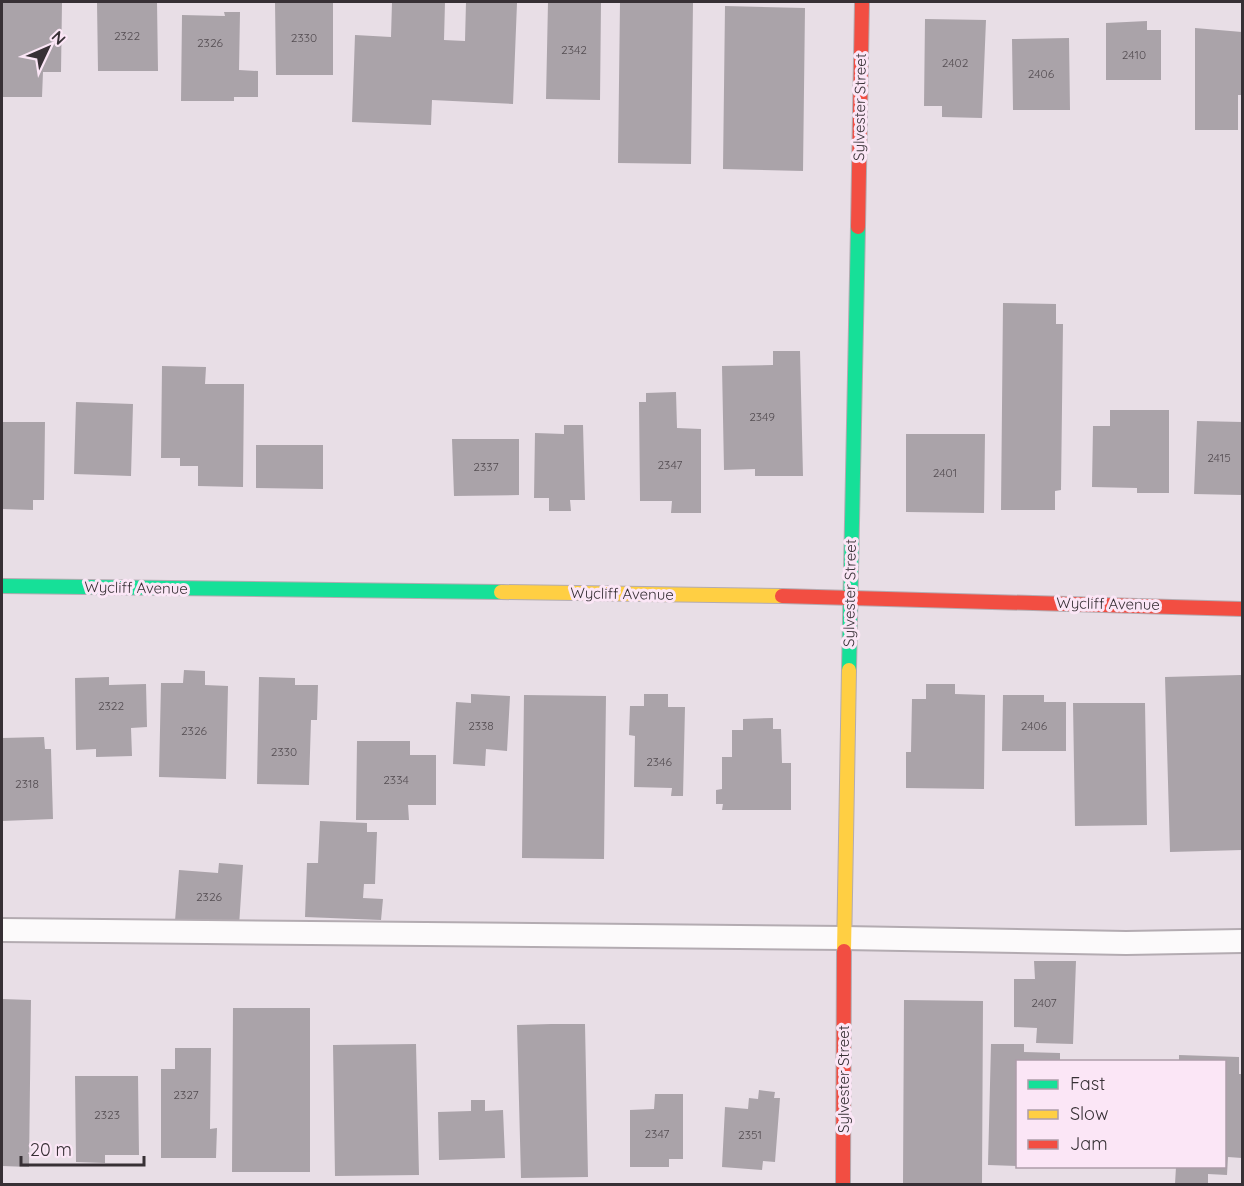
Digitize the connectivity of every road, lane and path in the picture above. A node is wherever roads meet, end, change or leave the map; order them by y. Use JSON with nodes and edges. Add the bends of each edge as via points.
{"nodes":[{"id":1,"x":862,"y":2,"type":"edge"},
{"id":2,"x":2,"y":586,"type":"edge"},
{"id":3,"x":850,"y":598,"type":"junction"},
{"id":4,"x":1242,"y":609,"type":"edge"},
{"id":5,"x":2,"y":930,"type":"edge"},
{"id":6,"x":844,"y":938,"type":"junction"},
{"id":7,"x":1242,"y":941,"type":"edge"},
{"id":8,"x":843,"y":1185,"type":"edge"}],
"edges":[{"from":1,"to":3,"type":"main road","name":"Sylvester Street"},
{"from":2,"to":3,"type":"main road","name":"Wycliff Avenue"},
{"from":3,"to":4,"type":"main road","name":"Wycliff Avenue"},
{"from":3,"to":6,"type":"main road","name":"Sylvester Street"},
{"from":5,"to":6,"type":"lane"},
{"from":6,"to":7,"type":"lane"},
{"from":6,"to":8,"type":"main road","name":"Sylvester Street"}]}
